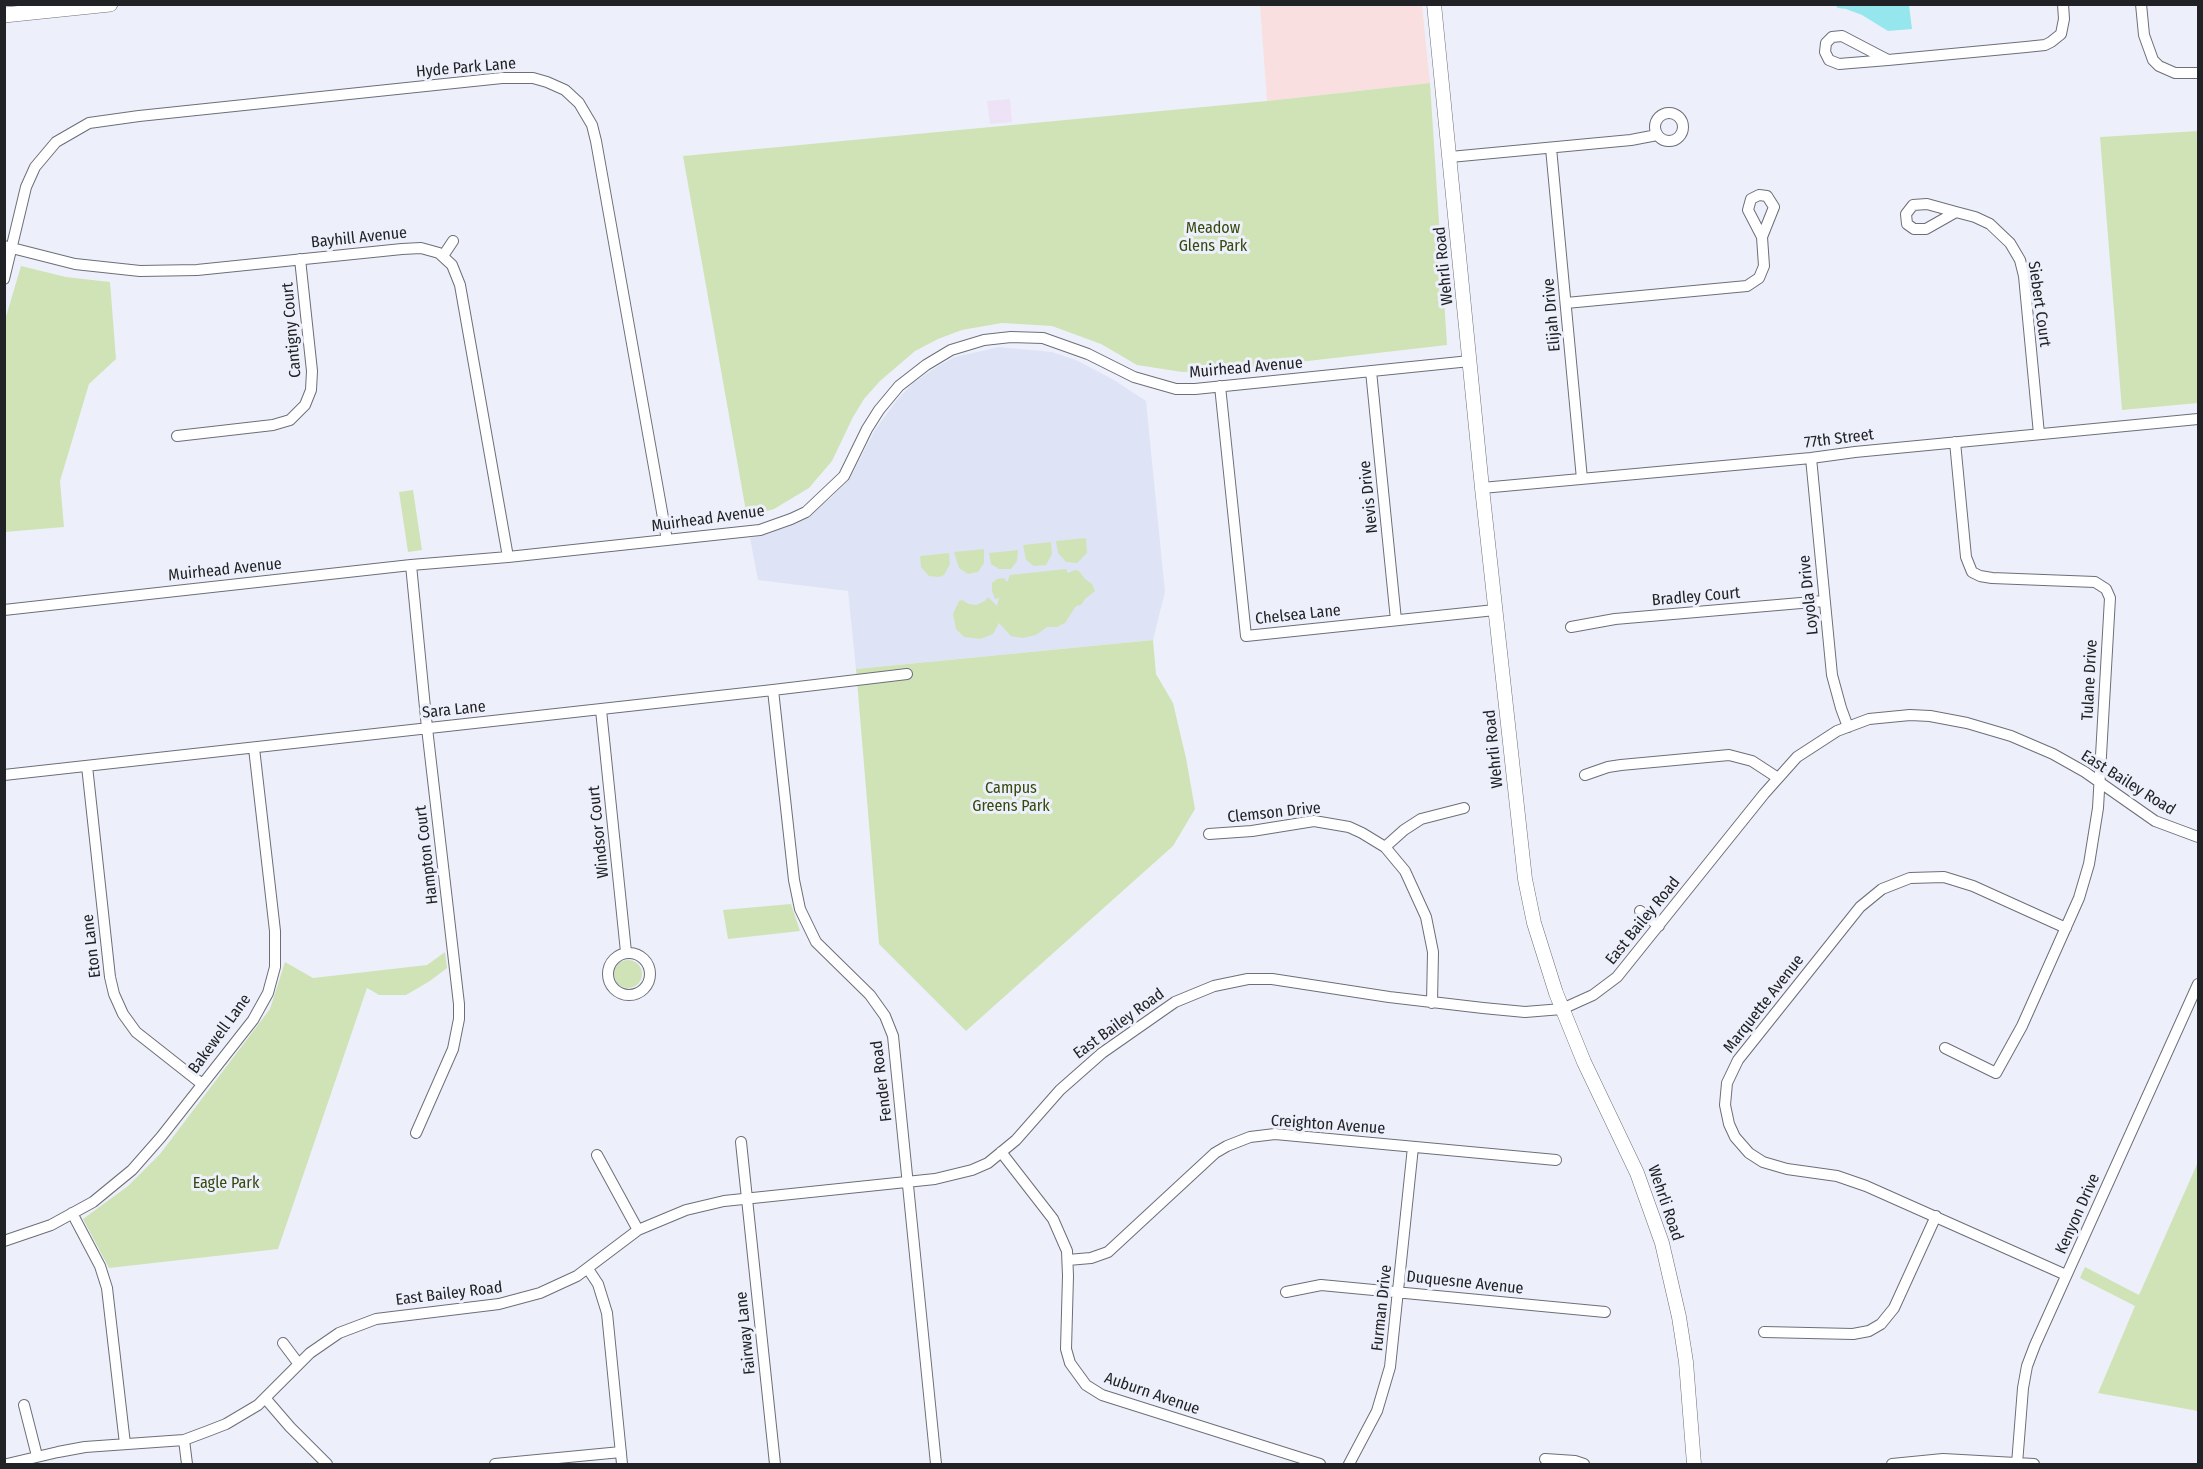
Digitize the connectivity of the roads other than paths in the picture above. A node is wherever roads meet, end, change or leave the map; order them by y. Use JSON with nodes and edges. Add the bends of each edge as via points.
{"nodes":[{"id":1,"x":110,"y":4,"type":"edge"},
{"id":2,"x":1434,"y":4,"type":"edge"},
{"id":3,"x":2063,"y":4,"type":"edge"},
{"id":4,"x":2141,"y":4,"type":"edge"},
{"id":5,"x":4,"y":15,"type":"edge"},
{"id":6,"x":1888,"y":60,"type":"junction"},
{"id":7,"x":2199,"y":74,"type":"edge"},
{"id":8,"x":1657,"y":135,"type":"dead end"},
{"id":9,"x":1551,"y":148,"type":"junction"},
{"id":10,"x":1450,"y":157,"type":"junction"},
{"id":11,"x":1956,"y":212,"type":"dead end"},
{"id":12,"x":1762,"y":237,"type":"dead end"},
{"id":13,"x":453,"y":241,"type":"dead end"},
{"id":14,"x":9,"y":247,"type":"edge"},
{"id":15,"x":443,"y":256,"type":"junction"},
{"id":16,"x":300,"y":259,"type":"junction"},
{"id":17,"x":4,"y":279,"type":"edge"},
{"id":18,"x":1566,"y":303,"type":"junction"},
{"id":19,"x":1470,"y":361,"type":"junction"},
{"id":20,"x":1371,"y":371,"type":"junction"},
{"id":21,"x":1220,"y":386,"type":"junction"},
{"id":22,"x":303,"y":407,"type":"junction"},
{"id":23,"x":313,"y":415,"type":"dead end"},
{"id":24,"x":2199,"y":419,"type":"edge"},
{"id":25,"x":2039,"y":434,"type":"junction"},
{"id":26,"x":177,"y":436,"type":"dead end"},
{"id":27,"x":1955,"y":442,"type":"junction"},
{"id":28,"x":1811,"y":458,"type":"junction"},
{"id":29,"x":1582,"y":479,"type":"junction"},
{"id":30,"x":1482,"y":488,"type":"junction"},
{"id":31,"x":667,"y":540,"type":"junction"},
{"id":32,"x":508,"y":557,"type":"junction"},
{"id":33,"x":411,"y":565,"type":"junction"},
{"id":34,"x":1824,"y":601,"type":"junction"},
{"id":35,"x":4,"y":610,"type":"edge"},
{"id":36,"x":1495,"y":610,"type":"junction"},
{"id":37,"x":1396,"y":620,"type":"junction"},
{"id":38,"x":1571,"y":627,"type":"dead end"},
{"id":39,"x":907,"y":674,"type":"dead end"},
{"id":40,"x":773,"y":690,"type":"junction"},
{"id":41,"x":601,"y":710,"type":"junction"},
{"id":42,"x":1848,"y":726,"type":"junction"},
{"id":43,"x":427,"y":729,"type":"junction"},
{"id":44,"x":254,"y":748,"type":"junction"},
{"id":45,"x":87,"y":766,"type":"junction"},
{"id":46,"x":4,"y":775,"type":"edge"},
{"id":47,"x":1585,"y":776,"type":"dead end"},
{"id":48,"x":1778,"y":778,"type":"junction"},
{"id":49,"x":2100,"y":783,"type":"junction"},
{"id":50,"x":1464,"y":808,"type":"dead end"},
{"id":51,"x":1209,"y":834,"type":"dead end"},
{"id":52,"x":2199,"y":837,"type":"edge"},
{"id":53,"x":1385,"y":848,"type":"junction"},
{"id":54,"x":1640,"y":911,"type":"dead end"},
{"id":55,"x":1659,"y":926,"type":"junction"},
{"id":56,"x":2066,"y":928,"type":"junction"},
{"id":57,"x":627,"y":952,"type":"junction"},
{"id":58,"x":2199,"y":984,"type":"edge"},
{"id":59,"x":1432,"y":1003,"type":"junction"},
{"id":60,"x":1562,"y":1009,"type":"junction"},
{"id":61,"x":1945,"y":1048,"type":"dead end"},
{"id":62,"x":202,"y":1084,"type":"junction"},
{"id":63,"x":416,"y":1133,"type":"dead end"},
{"id":64,"x":741,"y":1142,"type":"dead end"},
{"id":65,"x":1413,"y":1147,"type":"junction"},
{"id":66,"x":1001,"y":1152,"type":"junction"},
{"id":67,"x":597,"y":1155,"type":"dead end"},
{"id":68,"x":1556,"y":1160,"type":"dead end"},
{"id":69,"x":907,"y":1182,"type":"junction"},
{"id":70,"x":747,"y":1198,"type":"junction"},
{"id":71,"x":72,"y":1214,"type":"junction"},
{"id":72,"x":1936,"y":1216,"type":"junction"},
{"id":73,"x":638,"y":1230,"type":"junction"},
{"id":74,"x":4,"y":1242,"type":"edge"},
{"id":75,"x":1068,"y":1260,"type":"junction"},
{"id":76,"x":588,"y":1269,"type":"junction"},
{"id":77,"x":2066,"y":1275,"type":"junction"},
{"id":78,"x":1286,"y":1292,"type":"dead end"},
{"id":79,"x":1399,"y":1292,"type":"junction"},
{"id":80,"x":1605,"y":1312,"type":"dead end"},
{"id":81,"x":1764,"y":1332,"type":"dead end"},
{"id":82,"x":283,"y":1342,"type":"dead end"},
{"id":83,"x":298,"y":1364,"type":"junction"},
{"id":84,"x":265,"y":1398,"type":"junction"},
{"id":85,"x":24,"y":1405,"type":"dead end"},
{"id":86,"x":184,"y":1440,"type":"junction"},
{"id":87,"x":125,"y":1444,"type":"junction"},
{"id":88,"x":621,"y":1452,"type":"junction"},
{"id":89,"x":37,"y":1456,"type":"junction"},
{"id":90,"x":1545,"y":1459,"type":"dead end"},
{"id":91,"x":514,"y":1463,"type":"edge"},
{"id":92,"x":7,"y":1464,"type":"edge"},
{"id":93,"x":187,"y":1464,"type":"edge"},
{"id":94,"x":327,"y":1464,"type":"edge"},
{"id":95,"x":495,"y":1464,"type":"edge"},
{"id":96,"x":622,"y":1464,"type":"edge"},
{"id":97,"x":775,"y":1464,"type":"edge"},
{"id":98,"x":936,"y":1464,"type":"edge"},
{"id":99,"x":1320,"y":1464,"type":"edge"},
{"id":100,"x":1349,"y":1464,"type":"edge"},
{"id":101,"x":1584,"y":1464,"type":"edge"},
{"id":102,"x":1694,"y":1464,"type":"edge"},
{"id":103,"x":1892,"y":1464,"type":"edge"},
{"id":104,"x":2017,"y":1464,"type":"edge"},
{"id":105,"x":2034,"y":1464,"type":"edge"}],
"edges":[{"from":1,"to":5,"type":"main road"},
{"from":2,"to":10,"type":"street","name":"Wehrli Road"},
{"from":3,"to":6,"type":"street","via":[[2061,34],[2045,45]]},
{"from":4,"to":7,"type":"street","via":[[2144,35],[2153,60],[2175,74]]},
{"from":6,"to":6,"type":"street","via":[[1839,64],[1829,60],[1826,44],[1832,37],[1842,36]]},
{"from":8,"to":9,"type":"street"},
{"from":9,"to":10,"type":"street"},
{"from":9,"to":18,"type":"street","name":"Elijah Drive"},
{"from":10,"to":19,"type":"street","name":"Wehrli Road"},
{"from":11,"to":25,"type":"street","name":"Siebert Court","via":[[1990,224],[2010,243],[2020,260]]},
{"from":12,"to":18,"type":"street","via":[[1764,266],[1759,278],[1747,286]]},
{"from":13,"to":15,"type":"street"},
{"from":14,"to":16,"type":"street","name":"Bayhill Avenue","via":[[75,264],[140,272]]},
{"from":14,"to":17,"type":"street","name":"Hyde Park Lane"},
{"from":14,"to":31,"type":"street","name":"Hyde Park Lane","via":[[35,167],[56,142],[89,123],[502,78],[534,78],[560,87],[579,103],[596,141]]},
{"from":15,"to":16,"type":"street","name":"Bayhill Avenue","via":[[421,248]]},
{"from":15,"to":32,"type":"street","via":[[452,265],[460,285]]},
{"from":16,"to":22,"type":"street","name":"Cantigny Court","via":[[312,371],[310,396]]},
{"from":18,"to":29,"type":"street","name":"Elijah Drive"},
{"from":19,"to":20,"type":"street","name":"Muirhead Avenue"},
{"from":19,"to":30,"type":"street","name":"Wehrli Road"},
{"from":20,"to":21,"type":"street","name":"Muirhead Avenue"},
{"from":20,"to":37,"type":"street","name":"Nevis Drive"},
{"from":21,"to":31,"type":"street","name":"Muirhead Avenue","via":[[1176,389],[1152,383],[1043,338],[984,340],[951,350],[899,386],[873,420],[844,476],[806,512],[760,530]]},
{"from":21,"to":37,"type":"street","name":"Chelsea Lane","via":[[1246,636]]},
{"from":22,"to":23,"type":"street"},
{"from":22,"to":26,"type":"street","via":[[290,420],[273,425]]},
{"from":24,"to":25,"type":"street","name":"77th Street"},
{"from":25,"to":27,"type":"street","name":"77th Street"},
{"from":27,"to":28,"type":"street","name":"77th Street"},
{"from":27,"to":49,"type":"street","name":"Tulane Drive","via":[[1966,557],[1972,572],[1992,578],[2095,582],[2109,594]]},
{"from":28,"to":29,"type":"street","name":"77th Street"},
{"from":28,"to":34,"type":"street","name":"Loyola Drive"},
{"from":29,"to":30,"type":"street","name":"77th Street"},
{"from":30,"to":36,"type":"street","name":"Wehrli Road"},
{"from":31,"to":32,"type":"street","name":"Muirhead Avenue"},
{"from":32,"to":33,"type":"street","name":"Muirhead Avenue"},
{"from":33,"to":35,"type":"street","name":"Muirhead Avenue"},
{"from":33,"to":43,"type":"street","name":"Hampton Court"},
{"from":34,"to":38,"type":"street","name":"Bradley Court","via":[[1615,619]]},
{"from":34,"to":42,"type":"street","name":"Loyola Drive","via":[[1834,685]]},
{"from":36,"to":37,"type":"street","name":"Chelsea Lane"},
{"from":36,"to":60,"type":"street","name":"Wehrli Road","via":[[1525,879],[1534,923]]},
{"from":39,"to":40,"type":"street","name":"Sara Lane"},
{"from":40,"to":41,"type":"street","name":"Sara Lane"},
{"from":40,"to":69,"type":"street","name":"Fender Road","via":[[798,901],[809,933],[870,994],[890,1027]]},
{"from":41,"to":43,"type":"street","name":"Sara Lane"},
{"from":41,"to":57,"type":"street","name":"Windsor Court"},
{"from":42,"to":48,"type":"street","name":"East Bailey Road","via":[[1810,747]]},
{"from":42,"to":49,"type":"street","name":"East Bailey Road","via":[[1869,719],[1910,715],[1967,723],[2027,743]]},
{"from":43,"to":44,"type":"street","name":"Sara Lane"},
{"from":43,"to":63,"type":"street","name":"Hampton Court","via":[[459,1019],[453,1049]]},
{"from":44,"to":45,"type":"street","name":"Sara Lane"},
{"from":44,"to":62,"type":"street","name":"Bakewell Lane","via":[[275,931],[275,967],[258,1012]]},
{"from":45,"to":46,"type":"street","name":"Sara Lane"},
{"from":45,"to":62,"type":"street","name":"Eton Lane","via":[[114,994],[136,1032]]},
{"from":47,"to":48,"type":"street","via":[[1621,765],[1729,755],[1752,761]]},
{"from":48,"to":55,"type":"street","name":"East Bailey Road"},
{"from":49,"to":52,"type":"street","name":"East Bailey Road","via":[[2155,821]]},
{"from":49,"to":56,"type":"street","name":"Tulane Drive","via":[[2090,864]]},
{"from":50,"to":53,"type":"street","via":[[1421,819]]},
{"from":51,"to":53,"type":"street","name":"Clemson Drive","via":[[1314,821],[1348,827]]},
{"from":53,"to":59,"type":"street","name":"Clemson Drive","via":[[1410,880],[1426,917],[1432,952]]},
{"from":54,"to":55,"type":"street"},
{"from":55,"to":60,"type":"street","name":"East Bailey Road","via":[[1611,982]]},
{"from":56,"to":61,"type":"street","name":"Tulane Drive","via":[[1996,1073]]},
{"from":56,"to":72,"type":"street","name":"Marquette Avenue","via":[[1958,880],[1924,876],[1899,881],[1874,894],[1860,907],[1732,1070],[1725,1089],[1725,1105],[1735,1137],[1749,1153],[1773,1166],[1838,1176]]},
{"from":57,"to":57,"type":"street","via":[[610,963],[607,976],[613,989],[632,995],[645,988],[650,974],[646,961]]},
{"from":58,"to":77,"type":"street","name":"Kenyon Drive"},
{"from":59,"to":60,"type":"street","name":"East Bailey Road","via":[[1525,1012]]},
{"from":59,"to":66,"type":"street","name":"East Bailey Road","via":[[1272,979],[1226,982],[1193,993],[1166,1007],[1094,1058]]},
{"from":60,"to":102,"type":"street","name":"Wehrli Road","via":[[1637,1173],[1662,1243],[1686,1362]]},
{"from":62,"to":71,"type":"street","name":"Bakewell Lane","via":[[132,1170]]},
{"from":64,"to":70,"type":"street","name":"Fairway Lane"},
{"from":65,"to":68,"type":"street","name":"Creighton Avenue"},
{"from":65,"to":75,"type":"street","name":"Creighton Avenue","via":[[1275,1134],[1242,1140],[1215,1153],[1108,1252]]},
{"from":65,"to":79,"type":"street","name":"Furman Drive"},
{"from":66,"to":69,"type":"street","name":"East Bailey Road","via":[[972,1170]]},
{"from":66,"to":75,"type":"street","name":"Auburn Avenue","via":[[1053,1219]]},
{"from":67,"to":73,"type":"street"},
{"from":69,"to":70,"type":"street","name":"East Bailey Road"},
{"from":69,"to":98,"type":"street","name":"Fender Road"},
{"from":70,"to":73,"type":"street","name":"East Bailey Road","via":[[686,1210]]},
{"from":70,"to":97,"type":"street","name":"Fairway Lane"},
{"from":71,"to":74,"type":"street","name":"Bakewell Lane"},
{"from":71,"to":87,"type":"street","via":[[100,1266],[107,1288]]},
{"from":72,"to":77,"type":"street","name":"Marquette Avenue"},
{"from":72,"to":81,"type":"street","via":[[1894,1308],[1881,1324],[1853,1334]]},
{"from":73,"to":76,"type":"street","name":"East Bailey Road"},
{"from":75,"to":99,"type":"street","name":"Auburn Avenue","via":[[1066,1349],[1070,1364],[1086,1385],[1102,1395]]},
{"from":76,"to":83,"type":"street","name":"East Bailey Road","via":[[540,1293],[516,1300],[359,1324],[321,1344]]},
{"from":76,"to":88,"type":"street","via":[[598,1284],[607,1313]]},
{"from":77,"to":104,"type":"street","name":"Kenyon Drive","via":[[2027,1366]]},
{"from":78,"to":79,"type":"street","name":"Duquesne Avenue","via":[[1321,1285]]},
{"from":79,"to":80,"type":"street","name":"Duquesne Avenue"},
{"from":79,"to":100,"type":"street","name":"Furman Drive","via":[[1384,1390]]},
{"from":82,"to":83,"type":"street"},
{"from":83,"to":84,"type":"street","name":"East Bailey Road"},
{"from":84,"to":86,"type":"street","name":"East Bailey Road","via":[[226,1424]]},
{"from":84,"to":94,"type":"street"},
{"from":85,"to":89,"type":"street"},
{"from":86,"to":87,"type":"street","name":"East Bailey Road"},
{"from":86,"to":93,"type":"street"},
{"from":87,"to":89,"type":"street","name":"East Bailey Road"},
{"from":88,"to":91,"type":"street"},
{"from":88,"to":96,"type":"street"},
{"from":89,"to":92,"type":"street","name":"East Bailey Road"},
{"from":90,"to":101,"type":"street"},
{"from":91,"to":95,"type":"street"},
{"from":103,"to":104,"type":"street","via":[[1943,1459]]},
{"from":104,"to":105,"type":"street"}]}
